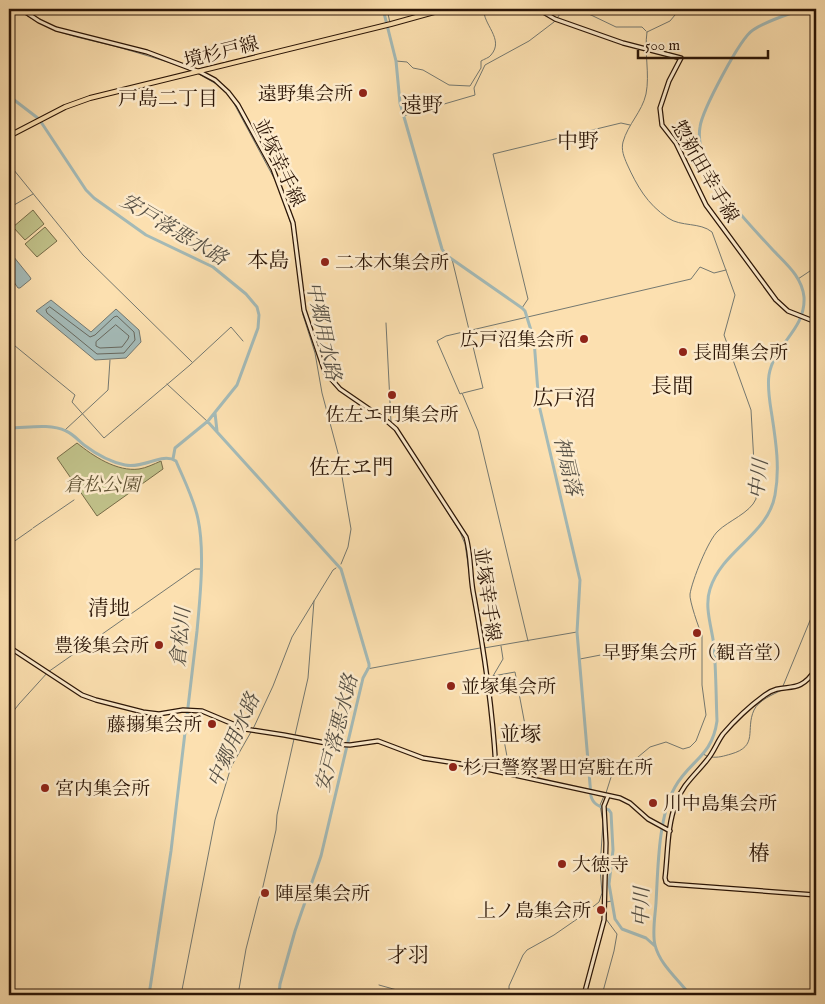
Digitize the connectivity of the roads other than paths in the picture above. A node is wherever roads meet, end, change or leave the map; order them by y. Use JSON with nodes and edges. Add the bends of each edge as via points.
{"nodes":[{"id":1,"x":21,"y":9,"type":"edge"},
{"id":2,"x":445,"y":9,"type":"edge"},
{"id":3,"x":538,"y":9,"type":"edge"},
{"id":4,"x":188,"y":68,"type":"junction"},
{"id":5,"x":198,"y":71,"type":"junction"},
{"id":6,"x":188,"y":74,"type":"junction"},
{"id":7,"x":9,"y":136,"type":"edge"},
{"id":8,"x":816,"y":322,"type":"edge"},
{"id":9,"x":9,"y":647,"type":"edge"},
{"id":10,"x":816,"y":668,"type":"edge"},
{"id":11,"x":496,"y":771,"type":"junction"},
{"id":12,"x":608,"y":796,"type":"junction"},
{"id":13,"x":668,"y":830,"type":"junction"},
{"id":14,"x":816,"y":895,"type":"edge"},
{"id":15,"x":584,"y":995,"type":"edge"}],
"edges":[{"from":1,"to":4,"type":"main road","name":"並塚幸手線","via":[[67,33],[140,50]]},
{"from":2,"to":5,"type":"main road","name":"境杉戸線"},
{"from":3,"to":8,"type":"main road","name":"惣新田幸手線","via":[[552,18],[637,48],[680,58],[660,108],[662,125],[676,143],[711,213],[780,306]]},
{"from":4,"to":5,"type":"main road","name":"並塚幸手線"},
{"from":4,"to":6,"type":"main road"},
{"from":5,"to":6,"type":"main road","name":"境杉戸線"},
{"from":5,"to":11,"type":"main road","name":"並塚幸手線","via":[[219,83],[234,100],[276,177],[293,223],[306,320],[325,372],[340,389],[396,429],[466,537]]},
{"from":6,"to":7,"type":"main road","name":"境杉戸線","via":[[90,98]]},
{"from":9,"to":11,"type":"main road","via":[[78,693],[96,700],[152,714],[192,710],[247,730],[321,743],[348,745],[378,741],[420,757]]},
{"from":10,"to":13,"type":"main road","via":[[803,684],[764,695],[724,734],[681,793]]},
{"from":11,"to":12,"type":"main road"},
{"from":12,"to":13,"type":"main road","via":[[628,802]]},
{"from":12,"to":15,"type":"main road","via":[[604,806],[604,920]]},
{"from":13,"to":14,"type":"main road","via":[[665,878],[668,883]]}]}
